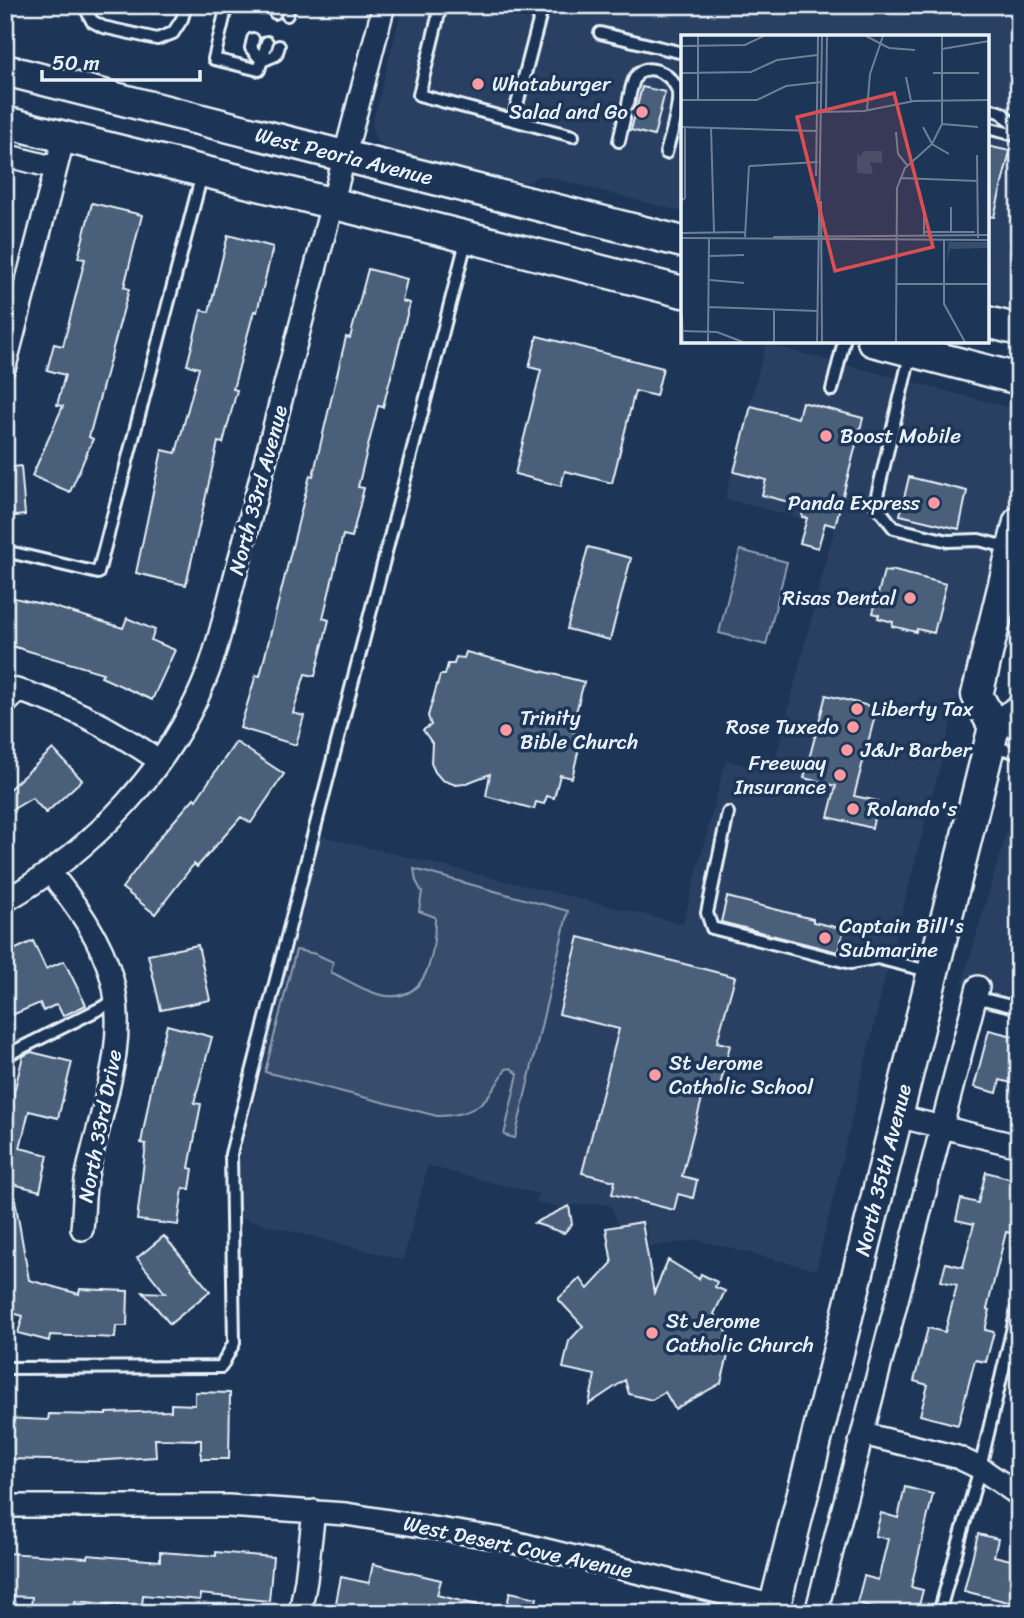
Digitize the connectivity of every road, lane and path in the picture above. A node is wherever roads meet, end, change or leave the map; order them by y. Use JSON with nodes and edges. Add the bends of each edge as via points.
{"nodes":[{"id":1,"x":84,"y":5,"type":"edge"},
{"id":2,"x":186,"y":5,"type":"edge"},
{"id":3,"x":228,"y":5,"type":"edge"},
{"id":4,"x":384,"y":5,"type":"edge"},
{"id":5,"x":441,"y":5,"type":"edge"},
{"id":6,"x":544,"y":5,"type":"edge"},
{"id":7,"x":600,"y":33,"type":"dead end"},
{"id":8,"x":253,"y":39,"type":"dead end"},
{"id":9,"x":267,"y":42,"type":"dead end"},
{"id":10,"x":279,"y":46,"type":"dead end"},
{"id":11,"x":681,"y":53,"type":"edge"},
{"id":12,"x":262,"y":61,"type":"junction"},
{"id":13,"x":5,"y":70,"type":"edge"},
{"id":14,"x":628,"y":104,"type":"dead end"},
{"id":15,"x":989,"y":109,"type":"edge"},
{"id":16,"x":624,"y":119,"type":"dead end"},
{"id":17,"x":513,"y":120,"type":"junction"},
{"id":18,"x":5,"y":122,"type":"edge"},
{"id":19,"x":989,"y":128,"type":"edge"},
{"id":20,"x":1019,"y":133,"type":"edge"},
{"id":21,"x":573,"y":136,"type":"dead end"},
{"id":22,"x":64,"y":137,"type":"junction"},
{"id":23,"x":619,"y":141,"type":"dead end"},
{"id":24,"x":666,"y":153,"type":"dead end"},
{"id":25,"x":5,"y":155,"type":"edge"},
{"id":26,"x":344,"y":156,"type":"junction"},
{"id":27,"x":56,"y":168,"type":"junction"},
{"id":28,"x":202,"y":172,"type":"junction"},
{"id":29,"x":332,"y":205,"type":"junction"},
{"id":30,"x":467,"y":236,"type":"junction"},
{"id":31,"x":681,"y":241,"type":"edge"},
{"id":32,"x":681,"y":291,"type":"edge"},
{"id":33,"x":989,"y":322,"type":"edge"},
{"id":34,"x":1019,"y":330,"type":"edge"},
{"id":35,"x":844,"y":343,"type":"edge"},
{"id":36,"x":881,"y":343,"type":"edge"},
{"id":37,"x":911,"y":351,"type":"junction"},
{"id":38,"x":5,"y":366,"type":"edge"},
{"id":39,"x":1019,"y":379,"type":"edge"},
{"id":40,"x":832,"y":390,"type":"dead end"},
{"id":41,"x":1016,"y":535,"type":"edge"},
{"id":42,"x":5,"y":551,"type":"edge"},
{"id":43,"x":15,"y":689,"type":"edge"},
{"id":44,"x":5,"y":711,"type":"edge"},
{"id":45,"x":1019,"y":711,"type":"edge"},
{"id":46,"x":992,"y":736,"type":"junction"},
{"id":47,"x":1019,"y":752,"type":"edge"},
{"id":48,"x":160,"y":761,"type":"junction"},
{"id":49,"x":728,"y":813,"type":"dead end"},
{"id":50,"x":50,"y":872,"type":"junction"},
{"id":51,"x":5,"y":901,"type":"edge"},
{"id":52,"x":932,"y":972,"type":"junction"},
{"id":53,"x":977,"y":992,"type":"joint"},
{"id":54,"x":116,"y":1001,"type":"junction"},
{"id":55,"x":1019,"y":1007,"type":"edge"},
{"id":56,"x":5,"y":1056,"type":"edge"},
{"id":57,"x":897,"y":1116,"type":"junction"},
{"id":58,"x":942,"y":1126,"type":"junction"},
{"id":59,"x":1019,"y":1146,"type":"edge"},
{"id":60,"x":82,"y":1229,"type":"dead end"},
{"id":61,"x":1019,"y":1301,"type":"edge"},
{"id":62,"x":1015,"y":1329,"type":"edge"},
{"id":63,"x":5,"y":1368,"type":"edge"},
{"id":64,"x":863,"y":1434,"type":"junction"},
{"id":65,"x":980,"y":1468,"type":"junction"},
{"id":66,"x":1019,"y":1495,"type":"edge"},
{"id":67,"x":5,"y":1506,"type":"edge"},
{"id":68,"x":314,"y":1511,"type":"junction"},
{"id":69,"x":724,"y":1603,"type":"edge"},
{"id":70,"x":774,"y":1609,"type":"edge"},
{"id":71,"x":300,"y":1613,"type":"edge"},
{"id":72,"x":816,"y":1613,"type":"edge"},
{"id":73,"x":939,"y":1613,"type":"edge"}],
"edges":[{"from":1,"to":2,"type":"lane","via":[[92,21],[103,27],[157,39],[173,33]]},
{"from":3,"to":12,"type":"lane","via":[[214,58],[259,70]]},
{"from":4,"to":26,"type":"street","name":"North 33rd Avenue"},
{"from":5,"to":17,"type":"lane","via":[[419,95]]},
{"from":6,"to":17,"type":"lane"},
{"from":7,"to":11,"type":"lane"},
{"from":8,"to":12,"type":"lane","via":[[251,48]]},
{"from":9,"to":12,"type":"lane"},
{"from":10,"to":12,"type":"lane","via":[[276,55]]},
{"from":13,"to":26,"type":"main road","name":"West Peoria Avenue"},
{"from":14,"to":24,"type":"lane","via":[[639,73],[648,70],[670,78],[678,102]]},
{"from":15,"to":20,"type":"lane","via":[[1002,113]]},
{"from":16,"to":23,"type":"lane"},
{"from":17,"to":21,"type":"lane"},
{"from":18,"to":22,"type":"main road"},
{"from":19,"to":20,"type":"lane"},
{"from":22,"to":27,"type":"street"},
{"from":22,"to":28,"type":"main road"},
{"from":25,"to":27,"type":"street"},
{"from":26,"to":29,"type":"street","name":"North 33rd Avenue"},
{"from":26,"to":31,"type":"main road","name":"West Peoria Avenue"},
{"from":27,"to":38,"type":"street"},
{"from":28,"to":29,"type":"main road"},
{"from":28,"to":42,"type":"lane","via":[[97,573]]},
{"from":29,"to":30,"type":"main road"},
{"from":29,"to":48,"type":"street","name":"North 33rd Avenue","via":[[208,672]]},
{"from":30,"to":32,"type":"main road"},
{"from":30,"to":63,"type":"lane","via":[[230,1154],[234,1342],[221,1367]]},
{"from":33,"to":34,"type":"main road"},
{"from":35,"to":40,"type":"lane"},
{"from":36,"to":37,"type":"main road"},
{"from":37,"to":39,"type":"main road"},
{"from":37,"to":41,"type":"lane","via":[[875,504],[894,528],[947,541]]},
{"from":41,"to":46,"type":"main road","via":[[976,695]]},
{"from":43,"to":44,"type":"lane"},
{"from":43,"to":48,"type":"street","via":[[90,718]]},
{"from":45,"to":46,"type":"main road"},
{"from":46,"to":47,"type":"lane"},
{"from":46,"to":52,"type":"main road","name":"North 35th Avenue"},
{"from":48,"to":50,"type":"street","name":"North 33rd Avenue","via":[[121,809]]},
{"from":49,"to":52,"type":"lane","via":[[707,913],[712,928],[851,964],[877,958]]},
{"from":50,"to":51,"type":"street","name":"North 33rd Avenue"},
{"from":50,"to":54,"type":"street","name":"North 33rd Drive","via":[[88,925],[103,955]]},
{"from":52,"to":57,"type":"main road","name":"North 35th Avenue"},
{"from":53,"to":55,"type":"lane"},
{"from":53,"to":58,"type":"street"},
{"from":54,"to":56,"type":"lane"},
{"from":54,"to":60,"type":"street","name":"North 33rd Drive","via":[[115,1053],[86,1179]]},
{"from":57,"to":58,"type":"street"},
{"from":57,"to":70,"type":"main road","name":"North 35th Avenue"},
{"from":58,"to":59,"type":"street"},
{"from":58,"to":64,"type":"street"},
{"from":61,"to":62,"type":"lane"},
{"from":62,"to":65,"type":"lane"},
{"from":64,"to":65,"type":"street","via":[[957,1457]]},
{"from":64,"to":72,"type":"street"},
{"from":65,"to":66,"type":"street"},
{"from":65,"to":73,"type":"lane"},
{"from":67,"to":68,"type":"street","name":"West Desert Cove Avenue","via":[[228,1506]]},
{"from":68,"to":69,"type":"street","name":"West Desert Cove Avenue","via":[[501,1539]]},
{"from":68,"to":71,"type":"street"},
{"from":69,"to":70,"type":"street","name":"West Desert Cove Avenue"}]}
